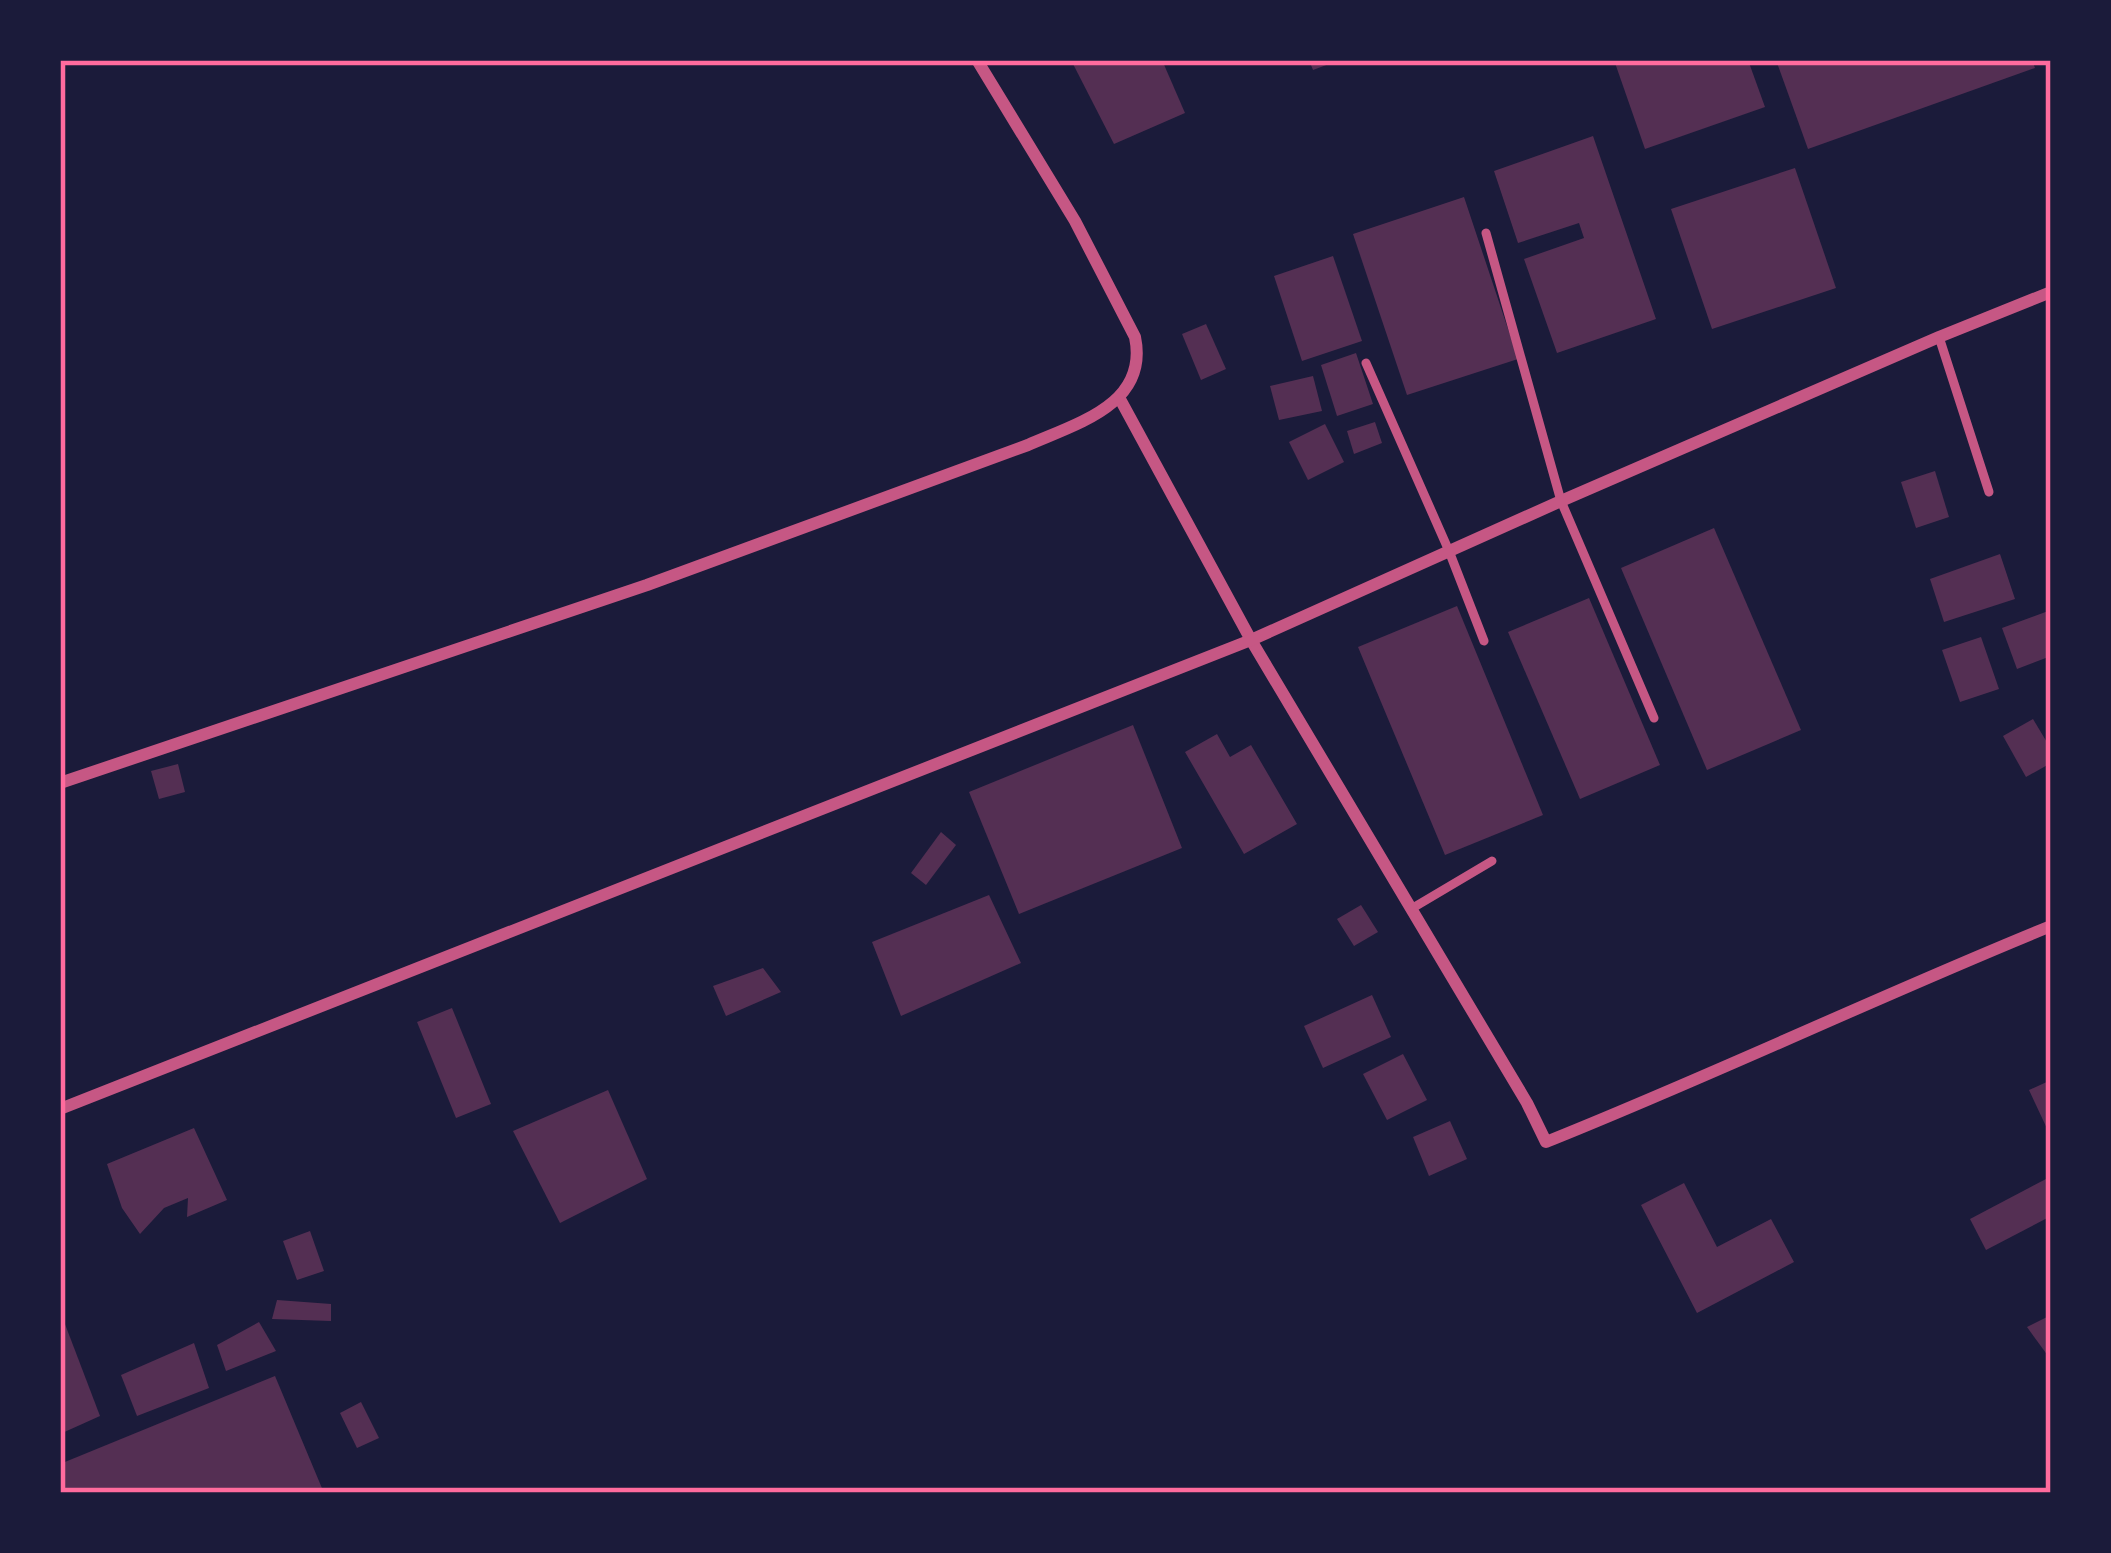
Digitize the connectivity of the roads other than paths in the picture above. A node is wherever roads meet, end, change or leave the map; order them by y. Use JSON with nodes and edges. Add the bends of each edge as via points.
{"nodes":[{"id":1,"x":977,"y":60,"type":"edge"},
{"id":2,"x":1486,"y":233,"type":"dead end"},
{"id":3,"x":2051,"y":292,"type":"edge"},
{"id":4,"x":1939,"y":337,"type":"junction"},
{"id":5,"x":1366,"y":363,"type":"dead end"},
{"id":6,"x":1120,"y":399,"type":"junction"},
{"id":7,"x":1989,"y":492,"type":"dead end"},
{"id":8,"x":1561,"y":501,"type":"junction"},
{"id":9,"x":1449,"y":550,"type":"junction"},
{"id":10,"x":1251,"y":640,"type":"junction"},
{"id":11,"x":1484,"y":641,"type":"dead end"},
{"id":12,"x":1654,"y":718,"type":"dead end"},
{"id":13,"x":60,"y":782,"type":"edge"},
{"id":14,"x":1492,"y":861,"type":"dead end"},
{"id":15,"x":1412,"y":909,"type":"junction"},
{"id":16,"x":2051,"y":926,"type":"edge"},
{"id":17,"x":60,"y":1109,"type":"edge"}],
"edges":[{"from":1,"to":6,"type":"street","via":[[1135,337],[1135,374]]},
{"from":2,"to":8,"type":"lane"},
{"from":3,"to":4,"type":"street"},
{"from":4,"to":7,"type":"lane"},
{"from":4,"to":8,"type":"street"},
{"from":5,"to":9,"type":"lane"},
{"from":6,"to":10,"type":"street"},
{"from":6,"to":13,"type":"street","via":[[1028,445],[647,585]]},
{"from":8,"to":9,"type":"street"},
{"from":8,"to":12,"type":"lane"},
{"from":9,"to":10,"type":"street"},
{"from":9,"to":11,"type":"lane"},
{"from":10,"to":15,"type":"street"},
{"from":10,"to":17,"type":"street"},
{"from":14,"to":15,"type":"lane"},
{"from":15,"to":16,"type":"street","via":[[1546,1142]]}]}
